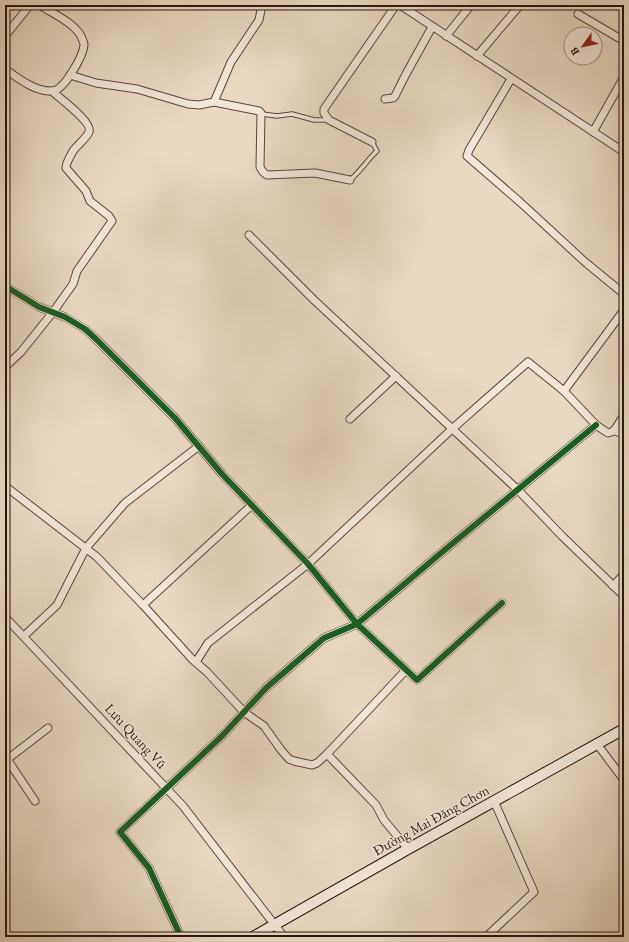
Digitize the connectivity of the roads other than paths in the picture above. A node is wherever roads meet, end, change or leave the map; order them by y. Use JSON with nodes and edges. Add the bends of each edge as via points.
{"nodes":[{"id":1,"x":30,"y":5,"type":"edge"},
{"id":2,"x":40,"y":5,"type":"edge"},
{"id":3,"x":262,"y":5,"type":"edge"},
{"id":4,"x":396,"y":5,"type":"edge"},
{"id":5,"x":400,"y":5,"type":"edge"},
{"id":6,"x":471,"y":5,"type":"edge"},
{"id":7,"x":520,"y":5,"type":"edge"},
{"id":8,"x":578,"y":14,"type":"dead end"},
{"id":9,"x":432,"y":27,"type":"junction"},
{"id":10,"x":5,"y":36,"type":"edge"},
{"id":11,"x":446,"y":36,"type":"junction"},
{"id":12,"x":624,"y":41,"type":"edge"},
{"id":13,"x":477,"y":56,"type":"junction"},
{"id":14,"x":5,"y":69,"type":"edge"},
{"id":15,"x":70,"y":75,"type":"junction"},
{"id":16,"x":624,"y":77,"type":"edge"},
{"id":17,"x":511,"y":79,"type":"junction"},
{"id":18,"x":52,"y":91,"type":"junction"},
{"id":19,"x":385,"y":99,"type":"dead end"},
{"id":20,"x":214,"y":102,"type":"junction"},
{"id":21,"x":262,"y":114,"type":"junction"},
{"id":22,"x":329,"y":120,"type":"junction"},
{"id":23,"x":593,"y":132,"type":"junction"},
{"id":24,"x":372,"y":142,"type":"joint"},
{"id":25,"x":624,"y":152,"type":"edge"},
{"id":26,"x":350,"y":180,"type":"joint"},
{"id":27,"x":249,"y":235,"type":"dead end"},
{"id":28,"x":5,"y":286,"type":"edge"},
{"id":29,"x":624,"y":294,"type":"edge"},
{"id":30,"x":624,"y":310,"type":"edge"},
{"id":31,"x":53,"y":312,"type":"junction"},
{"id":32,"x":5,"y":367,"type":"edge"},
{"id":33,"x":396,"y":376,"type":"junction"},
{"id":34,"x":564,"y":391,"type":"junction"},
{"id":35,"x":624,"y":415,"type":"edge"},
{"id":36,"x":350,"y":419,"type":"dead end"},
{"id":37,"x":596,"y":425,"type":"junction"},
{"id":38,"x":452,"y":428,"type":"junction"},
{"id":39,"x":614,"y":430,"type":"junction"},
{"id":40,"x":624,"y":435,"type":"edge"},
{"id":41,"x":199,"y":446,"type":"junction"},
{"id":42,"x":5,"y":486,"type":"edge"},
{"id":43,"x":518,"y":490,"type":"junction"},
{"id":44,"x":252,"y":505,"type":"junction"},
{"id":45,"x":86,"y":548,"type":"junction"},
{"id":46,"x":308,"y":564,"type":"junction"},
{"id":47,"x":624,"y":574,"type":"edge"},
{"id":48,"x":613,"y":586,"type":"junction"},
{"id":49,"x":624,"y":596,"type":"edge"},
{"id":50,"x":502,"y":603,"type":"dead end"},
{"id":51,"x":144,"y":605,"type":"junction"},
{"id":52,"x":5,"y":617,"type":"edge"},
{"id":53,"x":357,"y":624,"type":"junction"},
{"id":54,"x":24,"y":636,"type":"junction"},
{"id":55,"x":196,"y":662,"type":"junction"},
{"id":56,"x":406,"y":670,"type":"junction"},
{"id":57,"x":244,"y":712,"type":"junction"},
{"id":58,"x":48,"y":728,"type":"dead end"},
{"id":59,"x":624,"y":729,"type":"edge"},
{"id":60,"x":596,"y":744,"type":"junction"},
{"id":61,"x":327,"y":754,"type":"junction"},
{"id":62,"x":6,"y":759,"type":"edge"},
{"id":63,"x":624,"y":780,"type":"edge"},
{"id":64,"x":166,"y":788,"type":"junction"},
{"id":65,"x":35,"y":801,"type":"dead end"},
{"id":66,"x":494,"y":801,"type":"junction"},
{"id":67,"x":408,"y":848,"type":"junction"},
{"id":68,"x":274,"y":925,"type":"junction"},
{"id":69,"x":181,"y":937,"type":"edge"},
{"id":70,"x":253,"y":937,"type":"edge"},
{"id":71,"x":284,"y":937,"type":"edge"},
{"id":72,"x":486,"y":937,"type":"edge"}],
"edges":[{"from":1,"to":10,"type":"street"},
{"from":2,"to":15,"type":"street","via":[[73,26],[82,37],[82,51]]},
{"from":3,"to":20,"type":"street","via":[[259,20],[231,62]]},
{"from":4,"to":22,"type":"street","via":[[326,105],[324,113]]},
{"from":5,"to":9,"type":"street"},
{"from":6,"to":11,"type":"street"},
{"from":7,"to":13,"type":"street"},
{"from":8,"to":12,"type":"street"},
{"from":9,"to":11,"type":"street"},
{"from":9,"to":19,"type":"street","via":[[394,98]]},
{"from":11,"to":13,"type":"street"},
{"from":13,"to":17,"type":"street"},
{"from":14,"to":18,"type":"street","via":[[34,87]]},
{"from":15,"to":18,"type":"street","via":[[63,85]]},
{"from":15,"to":20,"type":"street","via":[[96,83],[137,89],[188,104]]},
{"from":16,"to":23,"type":"street"},
{"from":17,"to":23,"type":"street"},
{"from":17,"to":29,"type":"street","via":[[467,156]]},
{"from":18,"to":31,"type":"street","via":[[89,126],[89,132],[75,148],[66,168],[86,191],[90,201],[112,221],[77,270],[73,284]]},
{"from":20,"to":21,"type":"street","via":[[259,111]]},
{"from":21,"to":22,"type":"lane","via":[[292,114],[314,120]]},
{"from":21,"to":26,"type":"street","via":[[260,167],[265,174],[315,173]]},
{"from":22,"to":24,"type":"street"},
{"from":23,"to":25,"type":"street"},
{"from":24,"to":26,"type":"lane","via":[[377,151]]},
{"from":27,"to":33,"type":"street"},
{"from":28,"to":31,"type":"street","via":[[39,307]]},
{"from":30,"to":34,"type":"street"},
{"from":31,"to":32,"type":"street","via":[[21,352]]},
{"from":31,"to":41,"type":"street","via":[[77,324],[96,339],[146,387]]},
{"from":33,"to":36,"type":"street"},
{"from":33,"to":38,"type":"street"},
{"from":34,"to":37,"type":"street"},
{"from":34,"to":38,"type":"street","via":[[528,362]]},
{"from":35,"to":39,"type":"street"},
{"from":37,"to":39,"type":"street","via":[[608,433]]},
{"from":37,"to":43,"type":"street"},
{"from":38,"to":43,"type":"street"},
{"from":38,"to":46,"type":"street"},
{"from":39,"to":40,"type":"street"},
{"from":41,"to":44,"type":"street"},
{"from":41,"to":45,"type":"street","via":[[125,503]]},
{"from":42,"to":45,"type":"street"},
{"from":43,"to":48,"type":"street"},
{"from":43,"to":53,"type":"street"},
{"from":44,"to":46,"type":"street"},
{"from":44,"to":51,"type":"street"},
{"from":45,"to":51,"type":"street"},
{"from":45,"to":54,"type":"street","via":[[57,605]]},
{"from":46,"to":53,"type":"street"},
{"from":46,"to":55,"type":"street","via":[[208,643]]},
{"from":47,"to":48,"type":"street"},
{"from":48,"to":49,"type":"street"},
{"from":50,"to":56,"type":"street","via":[[417,680]]},
{"from":51,"to":55,"type":"street"},
{"from":52,"to":54,"type":"street","name":"Lưu Quang Vũ"},
{"from":53,"to":56,"type":"street"},
{"from":53,"to":57,"type":"street","via":[[324,638],[266,688]]},
{"from":54,"to":64,"type":"street","name":"Lưu Quang Vũ"},
{"from":55,"to":57,"type":"street"},
{"from":56,"to":61,"type":"street"},
{"from":57,"to":61,"type":"street","via":[[264,726],[289,759],[312,765]]},
{"from":57,"to":64,"type":"street"},
{"from":58,"to":62,"type":"street"},
{"from":59,"to":60,"type":"main road","name":"Đường Mai Đăng Chơn"},
{"from":60,"to":63,"type":"street"},
{"from":60,"to":66,"type":"main road","name":"Đường Mai Đăng Chơn"},
{"from":61,"to":67,"type":"street","via":[[376,805],[384,820]]},
{"from":62,"to":65,"type":"street"},
{"from":64,"to":68,"type":"street","name":"Lưu Quang Vũ","via":[[183,806]]},
{"from":64,"to":69,"type":"street","via":[[120,832],[149,868]]},
{"from":66,"to":67,"type":"main road","name":"Đường Mai Đăng Chơn"},
{"from":66,"to":72,"type":"street","via":[[534,892]]},
{"from":67,"to":68,"type":"main road","name":"Đường Mai Đăng Chơn"},
{"from":68,"to":70,"type":"main road","name":"Đường Mai Đăng Chơn"},
{"from":68,"to":71,"type":"street","name":"Lưu Quang Vũ"}]}
